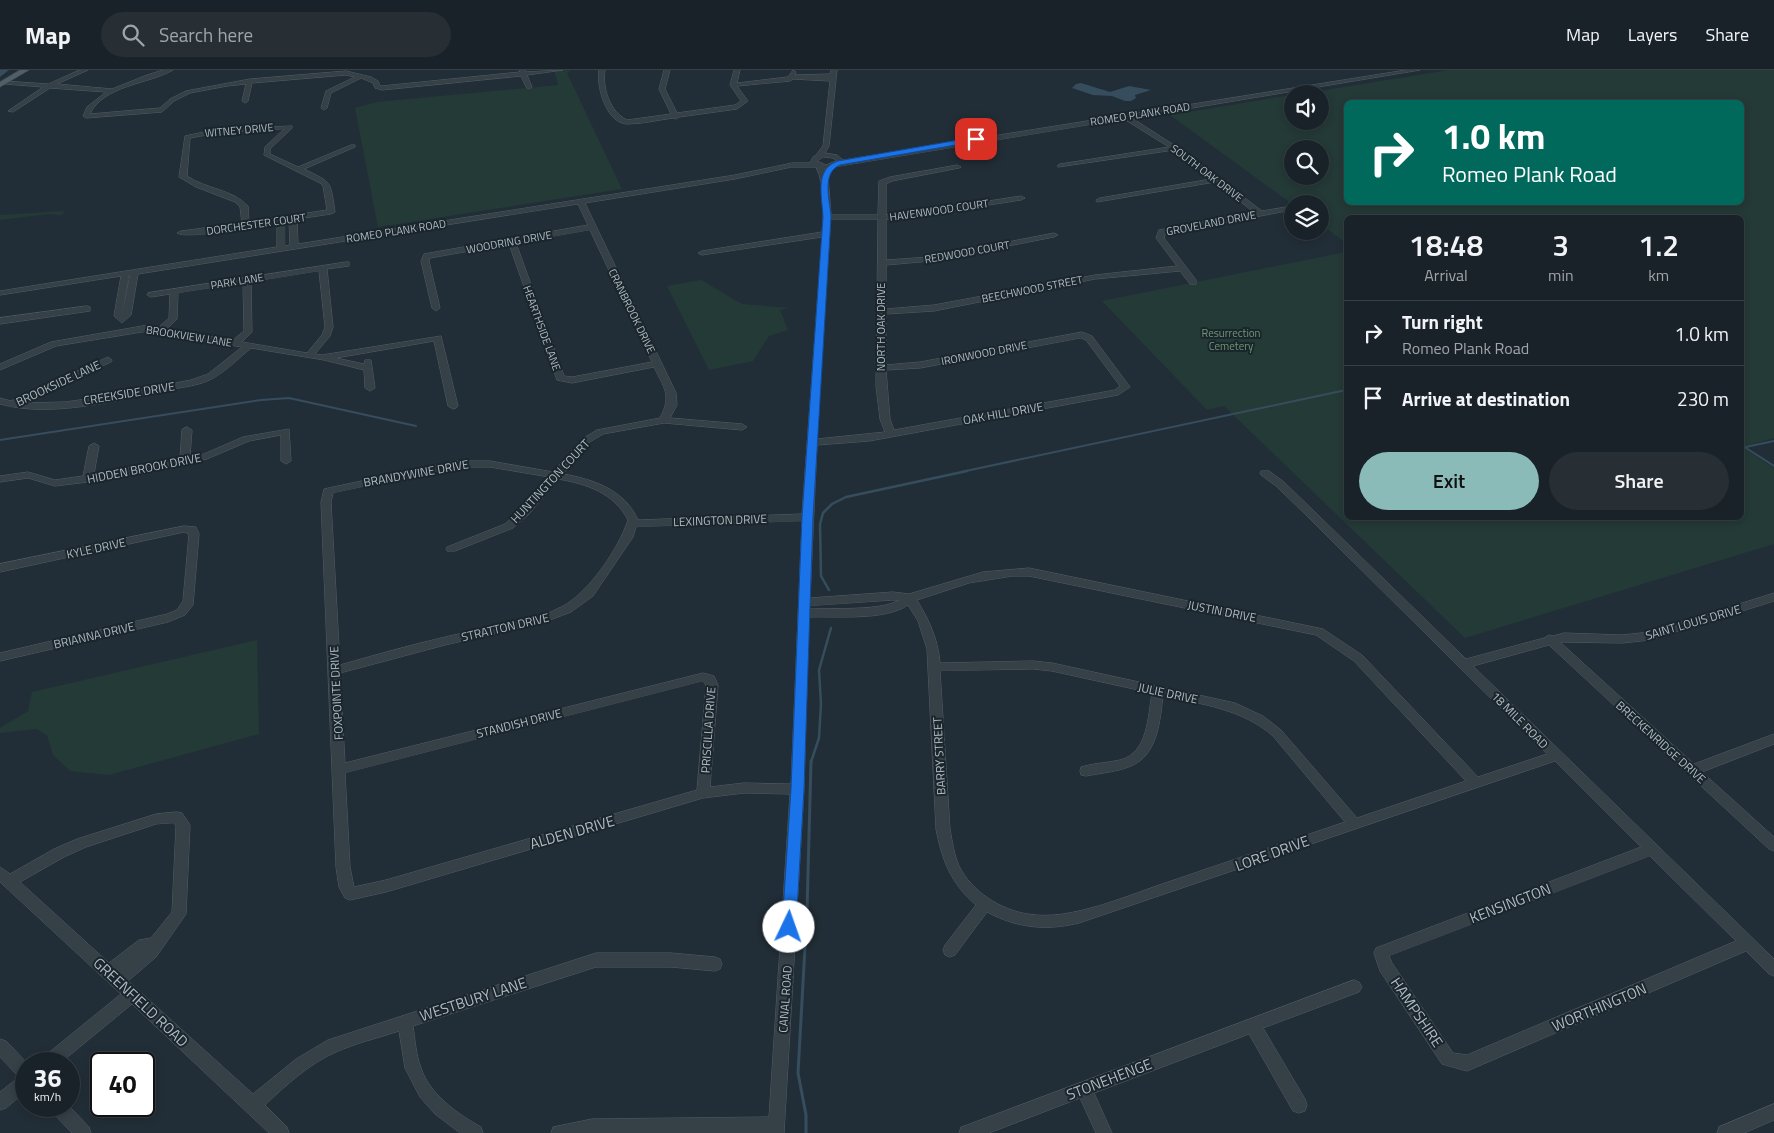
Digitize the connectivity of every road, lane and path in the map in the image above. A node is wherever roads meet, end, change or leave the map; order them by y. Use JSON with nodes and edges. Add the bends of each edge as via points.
{"nodes":[{"id":1,"x":25,"y":70,"type":"edge"},
{"id":2,"x":85,"y":70,"type":"edge"},
{"id":3,"x":170,"y":70,"type":"edge"},
{"id":4,"x":560,"y":70,"type":"edge"},
{"id":5,"x":602,"y":70,"type":"edge"},
{"id":6,"x":667,"y":70,"type":"edge"},
{"id":7,"x":737,"y":70,"type":"edge"},
{"id":8,"x":1417,"y":70,"type":"edge"},
{"id":9,"x":523,"y":72,"type":"edge"},
{"id":10,"x":449,"y":73,"type":"dead end"},
{"id":11,"x":792,"y":74,"type":"edge"},
{"id":12,"x":362,"y":75,"type":"junction"},
{"id":13,"x":834,"y":75,"type":"edge"},
{"id":14,"x":250,"y":81,"type":"junction"},
{"id":15,"x":452,"y":81,"type":"junction"},
{"id":16,"x":2,"y":84,"type":"edge"},
{"id":17,"x":733,"y":85,"type":"junction"},
{"id":18,"x":50,"y":86,"type":"junction"},
{"id":19,"x":529,"y":87,"type":"dead end"},
{"id":20,"x":113,"y":91,"type":"junction"},
{"id":21,"x":245,"y":102,"type":"dead end"},
{"id":22,"x":324,"y":108,"type":"dead end"},
{"id":23,"x":11,"y":111,"type":"dead end"},
{"id":24,"x":1132,"y":115,"type":"junction"},
{"id":25,"x":676,"y":116,"type":"junction"},
{"id":26,"x":1124,"y":116,"type":"junction"},
{"id":27,"x":1152,"y":133,"type":"junction"},
{"id":28,"x":354,"y":146,"type":"dead end"},
{"id":29,"x":826,"y":146,"type":"junction"},
{"id":30,"x":1176,"y":148,"type":"junction"},
{"id":31,"x":836,"y":159,"type":"junction"},
{"id":32,"x":817,"y":161,"type":"junction"},
{"id":33,"x":831,"y":166,"type":"junction"},
{"id":34,"x":1060,"y":166,"type":"dead end"},
{"id":35,"x":957,"y":167,"type":"dead end"},
{"id":36,"x":299,"y":169,"type":"junction"},
{"id":37,"x":824,"y":176,"type":"junction"},
{"id":38,"x":1216,"y":180,"type":"junction"},
{"id":39,"x":1022,"y":198,"type":"dead end"},
{"id":40,"x":1100,"y":200,"type":"dead end"},
{"id":41,"x":580,"y":202,"type":"junction"},
{"id":42,"x":1284,"y":210,"type":"edge"},
{"id":43,"x":1261,"y":214,"type":"junction"},
{"id":44,"x":827,"y":217,"type":"junction"},
{"id":45,"x":880,"y":218,"type":"junction"},
{"id":46,"x":293,"y":219,"type":"junction"},
{"id":47,"x":281,"y":221,"type":"junction"},
{"id":48,"x":246,"y":226,"type":"junction"},
{"id":49,"x":591,"y":227,"type":"junction"},
{"id":50,"x":181,"y":233,"type":"dead end"},
{"id":51,"x":826,"y":234,"type":"junction"},
{"id":52,"x":1054,"y":234,"type":"dead end"},
{"id":53,"x":512,"y":241,"type":"junction"},
{"id":54,"x":294,"y":247,"type":"junction"},
{"id":55,"x":281,"y":249,"type":"junction"},
{"id":56,"x":702,"y":253,"type":"dead end"},
{"id":57,"x":881,"y":263,"type":"junction"},
{"id":58,"x":346,"y":264,"type":"dead end"},
{"id":59,"x":323,"y":268,"type":"junction"},
{"id":60,"x":1182,"y":268,"type":"junction"},
{"id":61,"x":134,"y":273,"type":"junction"},
{"id":62,"x":124,"y":274,"type":"junction"},
{"id":63,"x":247,"y":280,"type":"junction"},
{"id":64,"x":1193,"y":282,"type":"dead end"},
{"id":65,"x":174,"y":292,"type":"junction"},
{"id":66,"x":0,"y":293,"type":"edge"},
{"id":67,"x":130,"y":294,"type":"junction"},
{"id":68,"x":151,"y":295,"type":"dead end"},
{"id":69,"x":121,"y":296,"type":"junction"},
{"id":70,"x":436,"y":308,"type":"dead end"},
{"id":71,"x":87,"y":310,"type":"dead end"},
{"id":72,"x":882,"y":312,"type":"junction"},
{"id":73,"x":122,"y":320,"type":"junction"},
{"id":74,"x":0,"y":321,"type":"edge"},
{"id":75,"x":161,"y":330,"type":"junction"},
{"id":76,"x":121,"y":332,"type":"junction"},
{"id":77,"x":1084,"y":335,"type":"joint"},
{"id":78,"x":235,"y":343,"type":"junction"},
{"id":79,"x":248,"y":346,"type":"junction"},
{"id":80,"x":367,"y":350,"type":"junction"},
{"id":81,"x":309,"y":356,"type":"junction"},
{"id":82,"x":322,"y":358,"type":"junction"},
{"id":83,"x":108,"y":360,"type":"dead end"},
{"id":84,"x":657,"y":364,"type":"junction"},
{"id":85,"x":0,"y":367,"type":"edge"},
{"id":86,"x":368,"y":368,"type":"junction"},
{"id":87,"x":882,"y":368,"type":"junction"},
{"id":88,"x":370,"y":388,"type":"dead end"},
{"id":89,"x":4,"y":403,"type":"edge"},
{"id":90,"x":453,"y":406,"type":"dead end"},
{"id":91,"x":664,"y":420,"type":"junction"},
{"id":92,"x":742,"y":427,"type":"dead end"},
{"id":93,"x":187,"y":430,"type":"dead end"},
{"id":94,"x":891,"y":434,"type":"junction"},
{"id":95,"x":813,"y":442,"type":"junction"},
{"id":96,"x":94,"y":446,"type":"dead end"},
{"id":97,"x":185,"y":460,"type":"junction"},
{"id":98,"x":286,"y":461,"type":"dead end"},
{"id":99,"x":1265,"y":473,"type":"dead end"},
{"id":100,"x":557,"y":476,"type":"junction"},
{"id":101,"x":0,"y":479,"type":"edge"},
{"id":102,"x":88,"y":479,"type":"junction"},
{"id":103,"x":328,"y":491,"type":"joint"},
{"id":104,"x":807,"y":517,"type":"junction"},
{"id":105,"x":633,"y":524,"type":"junction"},
{"id":106,"x":451,"y":549,"type":"dead end"},
{"id":107,"x":0,"y":568,"type":"edge"},
{"id":108,"x":910,"y":598,"type":"junction"},
{"id":109,"x":1774,"y":598,"type":"edge"},
{"id":110,"x":805,"y":607,"type":"junction"},
{"id":111,"x":186,"y":610,"type":"joint"},
{"id":112,"x":1549,"y":639,"type":"junction"},
{"id":113,"x":0,"y":657,"type":"edge"},
{"id":114,"x":1464,"y":664,"type":"junction"},
{"id":115,"x":934,"y":667,"type":"junction"},
{"id":116,"x":335,"y":670,"type":"junction"},
{"id":117,"x":699,"y":677,"type":"joint"},
{"id":118,"x":1158,"y":691,"type":"junction"},
{"id":119,"x":1774,"y":739,"type":"edge"},
{"id":120,"x":1556,"y":756,"type":"junction"},
{"id":121,"x":340,"y":769,"type":"junction"},
{"id":122,"x":1693,"y":770,"type":"junction"},
{"id":123,"x":1086,"y":771,"type":"dead end"},
{"id":124,"x":1478,"y":784,"type":"junction"},
{"id":125,"x":798,"y":789,"type":"junction"},
{"id":126,"x":703,"y":794,"type":"junction"},
{"id":127,"x":1354,"y":824,"type":"junction"},
{"id":128,"x":1774,"y":844,"type":"edge"},
{"id":129,"x":1652,"y":849,"type":"junction"},
{"id":130,"x":5,"y":877,"type":"edge"},
{"id":131,"x":350,"y":894,"type":"joint"},
{"id":132,"x":985,"y":904,"type":"junction"},
{"id":133,"x":1748,"y":943,"type":"junction"},
{"id":134,"x":950,"y":950,"type":"dead end"},
{"id":135,"x":715,"y":964,"type":"dead end"},
{"id":136,"x":1385,"y":966,"type":"joint"},
{"id":137,"x":1774,"y":969,"type":"edge"},
{"id":138,"x":114,"y":976,"type":"junction"},
{"id":139,"x":1354,"y":987,"type":"dead end"},
{"id":140,"x":132,"y":994,"type":"junction"},
{"id":141,"x":405,"y":1021,"type":"junction"},
{"id":142,"x":1252,"y":1024,"type":"junction"},
{"id":143,"x":0,"y":1046,"type":"edge"},
{"id":144,"x":62,"y":1052,"type":"edge"},
{"id":145,"x":1448,"y":1059,"type":"joint"},
{"id":146,"x":15,"y":1061,"type":"edge"},
{"id":147,"x":1084,"y":1088,"type":"junction"},
{"id":148,"x":15,"y":1090,"type":"edge"},
{"id":149,"x":0,"y":1102,"type":"edge"},
{"id":150,"x":253,"y":1105,"type":"junction"},
{"id":151,"x":1299,"y":1105,"type":"dead end"},
{"id":152,"x":1774,"y":1112,"type":"edge"},
{"id":153,"x":68,"y":1117,"type":"edge"},
{"id":154,"x":777,"y":1129,"type":"edge"},
{"id":155,"x":657,"y":1130,"type":"edge"},
{"id":156,"x":82,"y":1133,"type":"edge"},
{"id":157,"x":281,"y":1133,"type":"edge"},
{"id":158,"x":475,"y":1133,"type":"edge"},
{"id":159,"x":559,"y":1133,"type":"edge"},
{"id":160,"x":966,"y":1133,"type":"edge"},
{"id":161,"x":1104,"y":1133,"type":"edge"},
{"id":162,"x":1726,"y":1133,"type":"edge"}],
"edges":[{"from":1,"to":16,"type":"main road"},
{"from":2,"to":18,"type":"street"},
{"from":3,"to":20,"type":"street"},
{"from":4,"to":9,"type":"street"},
{"from":5,"to":25,"type":"street","via":[[604,96],[618,119],[634,122]]},
{"from":6,"to":25,"type":"street","via":[[662,88]]},
{"from":7,"to":17,"type":"street"},
{"from":8,"to":24,"type":"street","name":"ROMEO PLANK ROAD"},
{"from":9,"to":15,"type":"street"},
{"from":9,"to":19,"type":"street"},
{"from":10,"to":15,"type":"street"},
{"from":11,"to":13,"type":"street"},
{"from":11,"to":17,"type":"street","via":[[788,80]]},
{"from":12,"to":14,"type":"street","via":[[340,73]]},
{"from":12,"to":15,"type":"street","via":[[373,79],[377,87],[382,88]]},
{"from":12,"to":22,"type":"street","via":[[328,92]]},
{"from":13,"to":29,"type":"street"},
{"from":14,"to":20,"type":"street","via":[[194,90],[158,111],[86,115]]},
{"from":14,"to":21,"type":"street"},
{"from":16,"to":18,"type":"street"},
{"from":17,"to":25,"type":"street","via":[[745,101],[741,106]]},
{"from":18,"to":20,"type":"street"},
{"from":18,"to":23,"type":"street"},
{"from":24,"to":26,"type":"street","name":"ROMEO PLANK ROAD"},
{"from":24,"to":27,"type":"street","name":"SOUTH OAK DRIVE"},
{"from":26,"to":27,"type":"street","name":"SOUTH OAK DRIVE"},
{"from":26,"to":31,"type":"street","name":"ROMEO PLANK ROAD"},
{"from":27,"to":30,"type":"street","name":"SOUTH OAK DRIVE"},
{"from":28,"to":36,"type":"street"},
{"from":29,"to":31,"type":"street"},
{"from":29,"to":32,"type":"street"},
{"from":30,"to":34,"type":"street"},
{"from":30,"to":38,"type":"street","name":"SOUTH OAK DRIVE"},
{"from":31,"to":32,"type":"street"},
{"from":31,"to":33,"type":"street"},
{"from":32,"to":33,"type":"street"},
{"from":32,"to":37,"type":"street","name":"CANAL ROAD"},
{"from":32,"to":41,"type":"street","name":"ROMEO PLANK ROAD"},
{"from":33,"to":37,"type":"street"},
{"from":35,"to":45,"type":"street","name":"NORTH OAK DRIVE","via":[[884,181]]},
{"from":36,"to":46,"type":"street","name":"DORCHESTER COURT","via":[[327,185],[331,212]]},
{"from":36,"to":48,"type":"street","name":"WITNEY DRIVE","via":[[272,159],[266,152],[271,142],[290,127],[186,137],[183,178],[236,199],[244,206]]},
{"from":37,"to":44,"type":"street","name":"CANAL ROAD"},
{"from":38,"to":40,"type":"street"},
{"from":38,"to":43,"type":"street","name":"SOUTH OAK DRIVE"},
{"from":39,"to":45,"type":"street","name":"HAVENWOOD COURT"},
{"from":41,"to":49,"type":"street","name":"CRANBROOK DRIVE"},
{"from":41,"to":54,"type":"street","name":"ROMEO PLANK ROAD"},
{"from":42,"to":43,"type":"street","name":"GROVELAND DRIVE"},
{"from":43,"to":60,"type":"street","name":"GROVELAND DRIVE","via":[[1162,232],[1160,238]]},
{"from":44,"to":45,"type":"street","name":"HAVENWOOD COURT"},
{"from":44,"to":51,"type":"street","name":"CANAL ROAD"},
{"from":45,"to":57,"type":"street","name":"NORTH OAK DRIVE"},
{"from":46,"to":47,"type":"street","name":"DORCHESTER COURT"},
{"from":46,"to":54,"type":"street"},
{"from":47,"to":48,"type":"street","name":"DORCHESTER COURT"},
{"from":47,"to":55,"type":"street"},
{"from":48,"to":50,"type":"street","name":"DORCHESTER COURT"},
{"from":49,"to":53,"type":"street","name":"WOODRING DRIVE"},
{"from":49,"to":84,"type":"street","name":"CRANBROOK DRIVE"},
{"from":51,"to":56,"type":"street"},
{"from":51,"to":95,"type":"street","name":"CANAL ROAD"},
{"from":52,"to":57,"type":"street","name":"REDWOOD COURT","via":[[931,259]]},
{"from":53,"to":70,"type":"street","name":"WOODRING DRIVE","via":[[427,256],[425,261]]},
{"from":53,"to":84,"type":"street","name":"HEARTHSIDE LANE","via":[[560,378],[572,380]]},
{"from":54,"to":55,"type":"street","name":"ROMEO PLANK ROAD"},
{"from":55,"to":61,"type":"street","name":"ROMEO PLANK ROAD"},
{"from":57,"to":72,"type":"street","name":"NORTH OAK DRIVE"},
{"from":58,"to":59,"type":"street","name":"PARK LANE"},
{"from":59,"to":63,"type":"street","name":"PARK LANE"},
{"from":59,"to":81,"type":"street","via":[[328,331]]},
{"from":60,"to":64,"type":"street","name":"GROVELAND DRIVE"},
{"from":60,"to":72,"type":"street","name":"BEECHWOOD STREET","via":[[1095,277],[934,308]]},
{"from":61,"to":62,"type":"street","name":"ROMEO PLANK ROAD"},
{"from":61,"to":67,"type":"street"},
{"from":62,"to":66,"type":"street","name":"ROMEO PLANK ROAD"},
{"from":62,"to":69,"type":"street"},
{"from":63,"to":65,"type":"street","name":"PARK LANE"},
{"from":63,"to":78,"type":"street","via":[[248,332]]},
{"from":65,"to":68,"type":"street","name":"PARK LANE"},
{"from":65,"to":75,"type":"street","via":[[172,319]]},
{"from":67,"to":69,"type":"street"},
{"from":67,"to":73,"type":"street","via":[[127,315]]},
{"from":69,"to":73,"type":"street","via":[[118,316]]},
{"from":71,"to":74,"type":"street","via":[[51,312]]},
{"from":72,"to":87,"type":"street","name":"NORTH OAK DRIVE"},
{"from":73,"to":76,"type":"street"},
{"from":75,"to":76,"type":"street","name":"BROOKVIEW LANE","via":[[148,328]]},
{"from":75,"to":78,"type":"street","name":"BROOKVIEW LANE"},
{"from":76,"to":85,"type":"street","name":"BROOKVIEW LANE","via":[[54,344]]},
{"from":77,"to":87,"type":"street","name":"IRONWOOD DRIVE","via":[[920,365]]},
{"from":77,"to":94,"type":"street","name":"OAK HILL DRIVE","via":[[1090,338],[1123,382],[1123,390]]},
{"from":78,"to":79,"type":"street","name":"BROOKVIEW LANE"},
{"from":79,"to":81,"type":"street","name":"BROOKVIEW LANE"},
{"from":79,"to":89,"type":"street","name":"CREEKSIDE DRIVE","via":[[211,376],[193,382],[81,402],[30,407]]},
{"from":80,"to":82,"type":"street","name":"BROOKVIEW LANE"},
{"from":80,"to":86,"type":"street"},
{"from":80,"to":90,"type":"street","name":"BROOKVIEW LANE","via":[[438,338]]},
{"from":81,"to":82,"type":"street","name":"BROOKVIEW LANE"},
{"from":82,"to":86,"type":"street","name":"BROOKVIEW LANE"},
{"from":83,"to":89,"type":"street","name":"BROOKSIDE LANE"},
{"from":84,"to":91,"type":"street","name":"CRANBROOK DRIVE","via":[[672,399]]},
{"from":86,"to":88,"type":"street"},
{"from":87,"to":94,"type":"street","name":"NORTH OAK DRIVE","via":[[884,418]]},
{"from":91,"to":92,"type":"street","name":"HUNTINGTON COURT"},
{"from":91,"to":100,"type":"street","name":"HUNTINGTON COURT","via":[[600,432],[585,441]]},
{"from":93,"to":97,"type":"street"},
{"from":94,"to":95,"type":"street","name":"OAK HILL DRIVE"},
{"from":95,"to":104,"type":"street","name":"CANAL ROAD"},
{"from":96,"to":102,"type":"street"},
{"from":97,"to":98,"type":"street","name":"HIDDEN BROOK DRIVE","via":[[219,452],[246,439],[286,431]]},
{"from":97,"to":102,"type":"street","name":"HIDDEN BROOK DRIVE"},
{"from":99,"to":114,"type":"street","name":"18 MILE ROAD","via":[[1286,489]]},
{"from":100,"to":103,"type":"street","name":"BRANDYWINE DRIVE","via":[[469,462]]},
{"from":100,"to":105,"type":"street","name":"BRANDYWINE DRIVE","via":[[588,483],[608,492],[630,511]]},
{"from":100,"to":106,"type":"street","name":"HUNTINGTON COURT","via":[[509,526]]},
{"from":101,"to":102,"type":"street","name":"HIDDEN BROOK DRIVE","via":[[28,475],[55,483]]},
{"from":103,"to":116,"type":"street","name":"FOXPOINTE DRIVE"},
{"from":104,"to":105,"type":"street","name":"LEXINGTON DRIVE"},
{"from":104,"to":110,"type":"street","name":"CANAL ROAD"},
{"from":105,"to":116,"type":"street","name":"STRATTON DRIVE","via":[[628,537],[589,593],[567,609],[542,619]]},
{"from":107,"to":111,"type":"street","name":"KYLE DRIVE","via":[[192,529],[195,537]]},
{"from":108,"to":110,"type":"street","name":"JUSTIN DRIVE","via":[[897,607],[872,611],[834,606]]},
{"from":108,"to":115,"type":"street","name":"BARRY STREET","via":[[919,610],[929,638]]},
{"from":108,"to":124,"type":"street","name":"JUSTIN DRIVE","via":[[993,573],[1029,572],[1319,632],[1358,658]]},
{"from":109,"to":112,"type":"street","name":"SAINT LOUIS DRIVE","via":[[1650,636]]},
{"from":110,"to":125,"type":"street","name":"CANAL ROAD"},
{"from":111,"to":113,"type":"street","name":"BRIANNA DRIVE","via":[[168,618]]},
{"from":112,"to":114,"type":"street","name":"SAINT LOUIS DRIVE"},
{"from":112,"to":122,"type":"street","name":"BRECKENRIDGE DRIVE"},
{"from":114,"to":120,"type":"street","name":"18 MILE ROAD"},
{"from":115,"to":118,"type":"street","name":"JULIE DRIVE","via":[[1033,665]]},
{"from":115,"to":132,"type":"street","name":"BARRY STREET","via":[[944,837],[956,873]]},
{"from":116,"to":121,"type":"street","name":"FOXPOINTE DRIVE"},
{"from":117,"to":121,"type":"street","name":"STANDISH DRIVE"},
{"from":117,"to":126,"type":"street","name":"PRISCILLA DRIVE","via":[[710,679],[712,685]]},
{"from":118,"to":123,"type":"street","via":[[1148,742],[1143,750],[1129,762]]},
{"from":118,"to":127,"type":"street","name":"JULIE DRIVE","via":[[1223,704],[1268,724]]},
{"from":119,"to":122,"type":"street"},
{"from":120,"to":124,"type":"street","name":"LORE DRIVE"},
{"from":120,"to":129,"type":"street","name":"18 MILE ROAD"},
{"from":121,"to":131,"type":"street","name":"FOXPOINTE DRIVE","via":[[344,867]]},
{"from":122,"to":128,"type":"street","name":"BRECKENRIDGE DRIVE"},
{"from":124,"to":127,"type":"street","name":"LORE DRIVE"},
{"from":125,"to":126,"type":"street","name":"ALDEN DRIVE","via":[[744,788]]},
{"from":125,"to":154,"type":"street","name":"CANAL ROAD"},
{"from":126,"to":131,"type":"street","name":"ALDEN DRIVE"},
{"from":127,"to":132,"type":"street","name":"LORE DRIVE","via":[[1070,919],[1042,922],[1023,919]]},
{"from":129,"to":133,"type":"street","name":"18 MILE ROAD"},
{"from":129,"to":136,"type":"street","name":"KENSINGTON","via":[[1381,953]]},
{"from":130,"to":138,"type":"street","name":"GREENFIELD ROAD"},
{"from":130,"to":138,"type":"street","via":[[82,843],[156,819],[177,817],[183,825],[179,914],[151,952]]},
{"from":132,"to":134,"type":"street"},
{"from":133,"to":137,"type":"street","name":"18 MILE ROAD"},
{"from":133,"to":145,"type":"street","name":"WORTHINGTON","via":[[1467,1063]]},
{"from":135,"to":141,"type":"street","name":"WESTBURY LANE","via":[[596,960]]},
{"from":136,"to":145,"type":"street","name":"HAMPSHIRE"},
{"from":138,"to":140,"type":"street","name":"GREENFIELD ROAD"},
{"from":139,"to":142,"type":"street","name":"STONEHENGE"},
{"from":140,"to":144,"type":"street"},
{"from":140,"to":150,"type":"street","name":"GREENFIELD ROAD"},
{"from":141,"to":150,"type":"street","name":"WESTBURY LANE","via":[[311,1056]]},
{"from":141,"to":158,"type":"street","via":[[416,1075],[453,1120]]},
{"from":142,"to":147,"type":"street","name":"STONEHENGE"},
{"from":142,"to":151,"type":"street"},
{"from":143,"to":146,"type":"street"},
{"from":147,"to":160,"type":"street","name":"STONEHENGE"},
{"from":147,"to":161,"type":"street"},
{"from":148,"to":149,"type":"street"},
{"from":150,"to":157,"type":"street","name":"GREENFIELD ROAD"},
{"from":152,"to":162,"type":"street"},
{"from":153,"to":156,"type":"street"},
{"from":154,"to":155,"type":"street"},
{"from":155,"to":159,"type":"street","via":[[592,1127]]}]}
